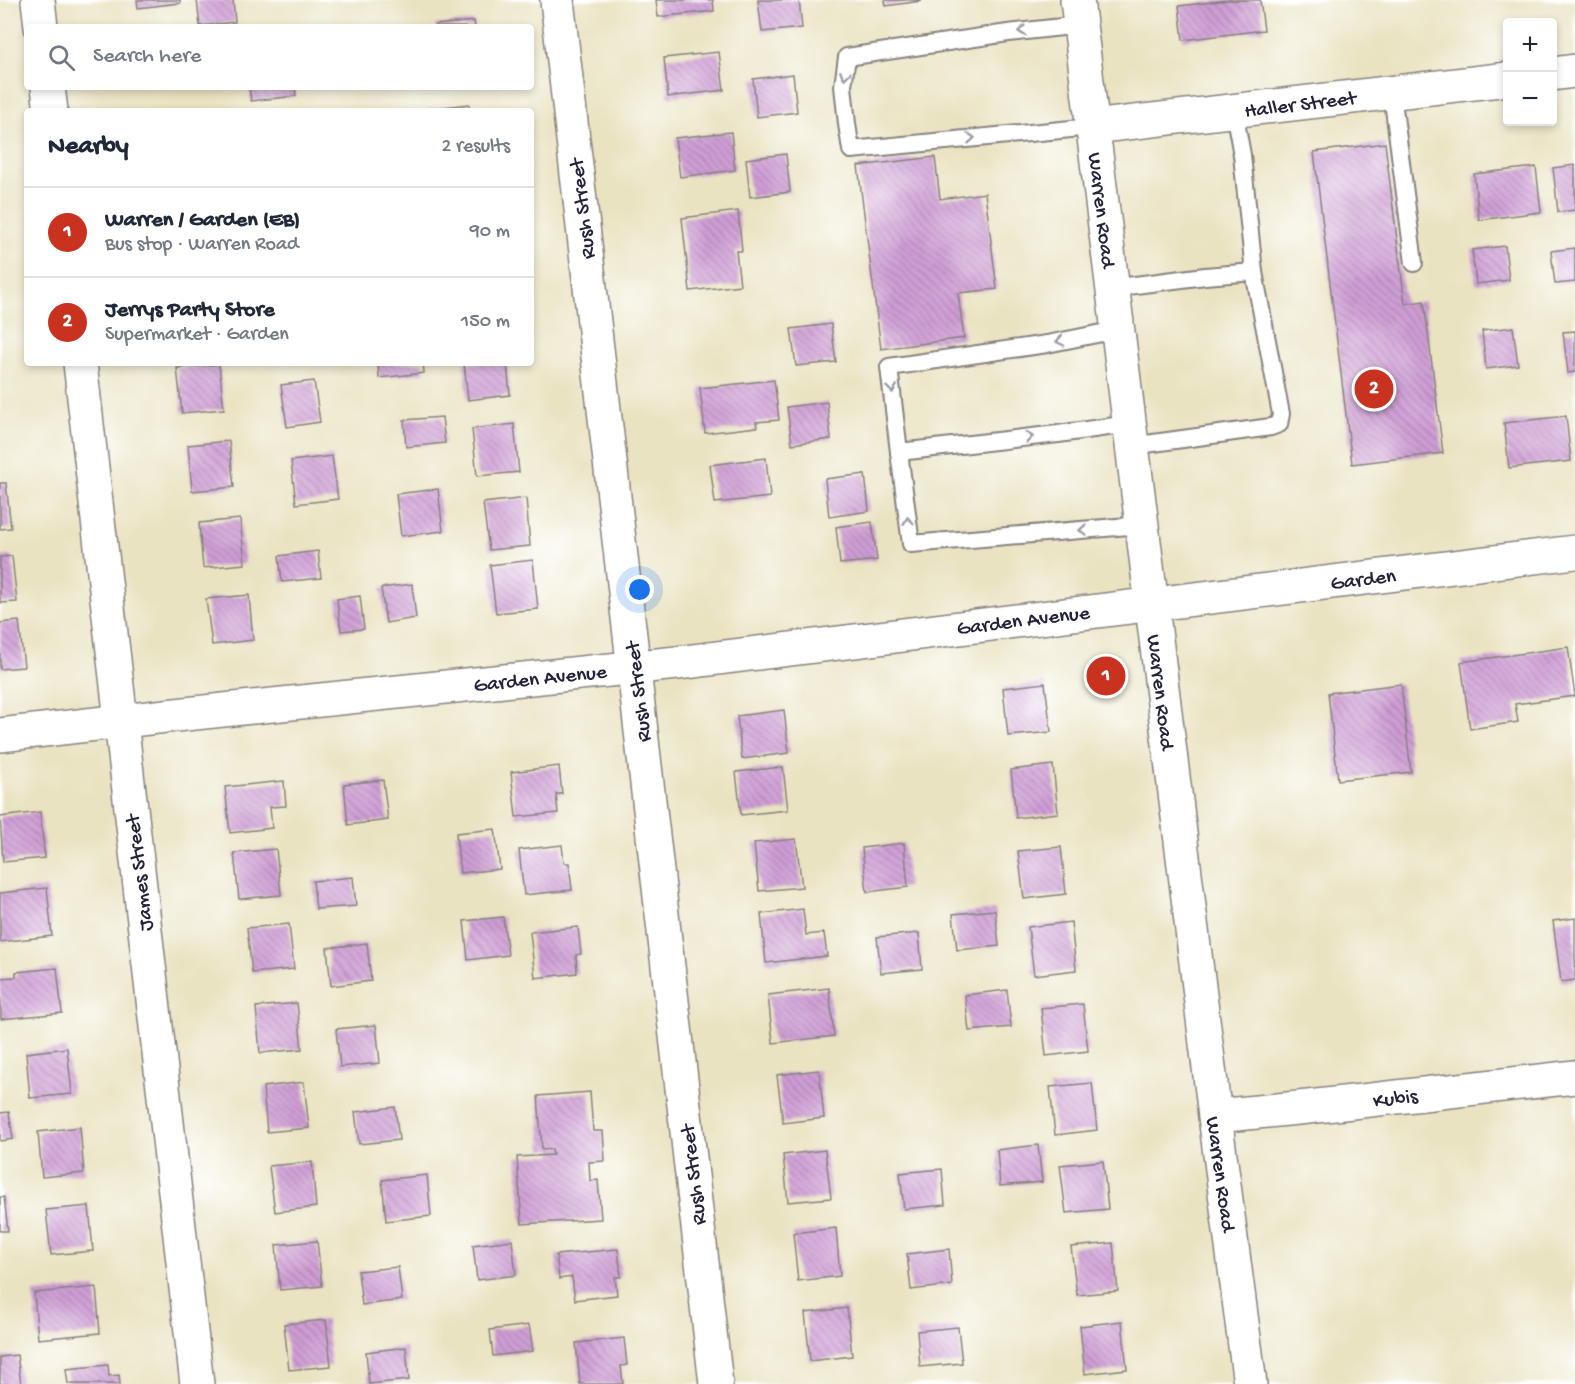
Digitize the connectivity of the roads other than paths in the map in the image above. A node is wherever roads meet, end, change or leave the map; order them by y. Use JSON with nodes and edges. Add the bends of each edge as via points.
{"nodes":[{"id":1,"x":38,"y":0,"type":"edge"},
{"id":2,"x":557,"y":0,"type":"edge"},
{"id":3,"x":1078,"y":13,"type":"edge"},
{"id":4,"x":41,"y":24,"type":"edge"},
{"id":5,"x":1575,"y":71,"type":"edge"},
{"id":6,"x":1557,"y":73,"type":"edge"},
{"id":7,"x":1503,"y":80,"type":"edge"},
{"id":8,"x":48,"y":90,"type":"edge"},
{"id":9,"x":1392,"y":93,"type":"junction"},
{"id":10,"x":51,"y":108,"type":"edge"},
{"id":11,"x":1234,"y":111,"type":"junction"},
{"id":12,"x":1092,"y":127,"type":"junction"},
{"id":13,"x":1414,"y":263,"type":"dead end"},
{"id":14,"x":1254,"y":272,"type":"junction"},
{"id":15,"x":1112,"y":288,"type":"junction"},
{"id":16,"x":1117,"y":330,"type":"junction"},
{"id":17,"x":80,"y":366,"type":"edge"},
{"id":18,"x":1130,"y":435,"type":"junction"},
{"id":19,"x":899,"y":452,"type":"junction"},
{"id":20,"x":1141,"y":525,"type":"junction"},
{"id":21,"x":1575,"y":552,"type":"edge"},
{"id":22,"x":1151,"y":604,"type":"junction"},
{"id":23,"x":634,"y":667,"type":"junction"},
{"id":24,"x":121,"y":721,"type":"junction"},
{"id":25,"x":0,"y":735,"type":"edge"},
{"id":26,"x":1575,"y":1077,"type":"edge"},
{"id":27,"x":1215,"y":1116,"type":"junction"},
{"id":28,"x":197,"y":1384,"type":"edge"},
{"id":29,"x":716,"y":1384,"type":"edge"},
{"id":30,"x":1250,"y":1384,"type":"edge"}],
"edges":[{"from":1,"to":4,"type":"street"},
{"from":2,"to":23,"type":"street","name":"Rush Street"},
{"from":3,"to":12,"type":"street","name":"Warren Road"},
{"from":3,"to":12,"type":"lane","one_way":true,"via":[[1008,33],[847,57],[843,86],[847,124],[851,150]]},
{"from":5,"to":6,"type":"street"},
{"from":7,"to":9,"type":"street","name":"Haller Street"},
{"from":8,"to":10,"type":"street"},
{"from":9,"to":11,"type":"street","name":"Haller Street"},
{"from":9,"to":13,"type":"lane"},
{"from":11,"to":12,"type":"street","name":"Haller Street"},
{"from":11,"to":14,"type":"lane"},
{"from":12,"to":15,"type":"street","name":"Warren Road"},
{"from":14,"to":15,"type":"lane"},
{"from":14,"to":18,"type":"lane","via":[[1281,414],[1279,424]]},
{"from":15,"to":16,"type":"street","name":"Warren Road"},
{"from":16,"to":18,"type":"street","name":"Warren Road"},
{"from":16,"to":19,"type":"lane","one_way":true,"via":[[889,367]]},
{"from":17,"to":24,"type":"street","name":"James Street"},
{"from":19,"to":18,"type":"lane","one_way":true,"via":[[1058,434]]},
{"from":18,"to":20,"type":"street","name":"Warren Road"},
{"from":20,"to":19,"type":"lane","one_way":true,"via":[[911,544]]},
{"from":20,"to":22,"type":"street","name":"Warren Road"},
{"from":21,"to":22,"type":"street","name":"Garden"},
{"from":22,"to":23,"type":"street","name":"Garden Avenue"},
{"from":22,"to":27,"type":"street","name":"Warren Road"},
{"from":23,"to":24,"type":"street","name":"Garden Avenue"},
{"from":23,"to":29,"type":"street","name":"Rush Street"},
{"from":24,"to":25,"type":"street","name":"Garden Avenue"},
{"from":24,"to":28,"type":"street","name":"James Street"},
{"from":26,"to":27,"type":"street","name":"Kubis"},
{"from":27,"to":30,"type":"street","name":"Warren Road"}]}
